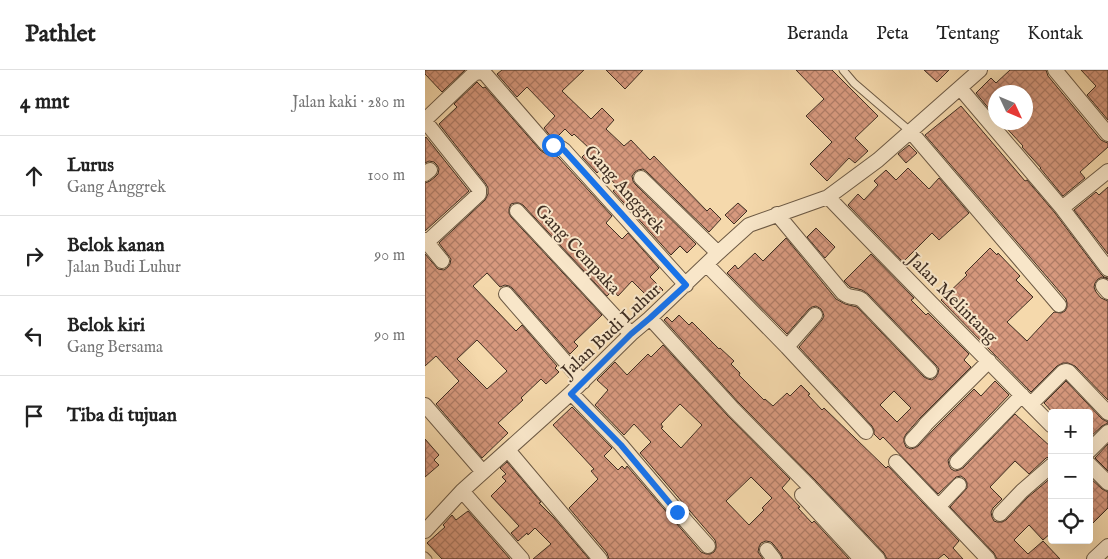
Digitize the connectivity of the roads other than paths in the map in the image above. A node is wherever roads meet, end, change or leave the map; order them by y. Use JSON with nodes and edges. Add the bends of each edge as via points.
{"nodes":[{"id":1,"x":843,"y":70,"type":"edge"},
{"id":2,"x":980,"y":70,"type":"edge"},
{"id":3,"x":1055,"y":70,"type":"edge"},
{"id":4,"x":960,"y":88,"type":"junction"},
{"id":5,"x":425,"y":121,"type":"edge"},
{"id":6,"x":911,"y":132,"type":"junction"},
{"id":7,"x":1108,"y":134,"type":"edge"},
{"id":8,"x":1108,"y":171,"type":"edge"},
{"id":9,"x":641,"y":178,"type":"dead end"},
{"id":10,"x":828,"y":197,"type":"junction"},
{"id":11,"x":1062,"y":208,"type":"junction"},
{"id":12,"x":517,"y":211,"type":"dead end"},
{"id":13,"x":777,"y":214,"type":"junction"},
{"id":14,"x":426,"y":241,"type":"edge"},
{"id":15,"x":718,"y":253,"type":"junction"},
{"id":16,"x":442,"y":261,"type":"dead end"},
{"id":17,"x":707,"y":265,"type":"junction"},
{"id":18,"x":1108,"y":269,"type":"edge"},
{"id":19,"x":686,"y":285,"type":"junction"},
{"id":20,"x":506,"y":294,"type":"dead end"},
{"id":21,"x":1059,"y":305,"type":"dead end"},
{"id":22,"x":815,"y":315,"type":"dead end"},
{"id":23,"x":650,"y":318,"type":"junction"},
{"id":24,"x":631,"y":334,"type":"junction"},
{"id":25,"x":787,"y":347,"type":"junction"},
{"id":26,"x":989,"y":361,"type":"junction"},
{"id":27,"x":930,"y":371,"type":"dead end"},
{"id":28,"x":583,"y":382,"type":"junction"},
{"id":29,"x":571,"y":394,"type":"junction"},
{"id":30,"x":1026,"y":399,"type":"junction"},
{"id":31,"x":425,"y":405,"type":"edge"},
{"id":32,"x":1108,"y":413,"type":"edge"},
{"id":33,"x":1048,"y":422,"type":"edge"},
{"id":34,"x":865,"y":432,"type":"dead end"},
{"id":35,"x":1108,"y":432,"type":"edge"},
{"id":36,"x":912,"y":440,"type":"dead end"},
{"id":37,"x":1093,"y":447,"type":"edge"},
{"id":38,"x":508,"y":450,"type":"junction"},
{"id":39,"x":896,"y":462,"type":"dead end"},
{"id":40,"x":957,"y":462,"type":"dead end"},
{"id":41,"x":1048,"y":468,"type":"edge"},
{"id":42,"x":1093,"y":468,"type":"edge"},
{"id":43,"x":483,"y":472,"type":"junction"},
{"id":44,"x":1108,"y":484,"type":"edge"},
{"id":45,"x":959,"y":485,"type":"dead end"},
{"id":46,"x":462,"y":491,"type":"junction"},
{"id":47,"x":802,"y":495,"type":"dead end"},
{"id":48,"x":939,"y":506,"type":"junction"},
{"id":49,"x":1000,"y":514,"type":"dead end"},
{"id":50,"x":425,"y":531,"type":"edge"},
{"id":51,"x":708,"y":546,"type":"dead end"},
{"id":52,"x":1108,"y":546,"type":"edge"},
{"id":53,"x":425,"y":556,"type":"edge"},
{"id":54,"x":428,"y":559,"type":"edge"},
{"id":55,"x":522,"y":559,"type":"edge"},
{"id":56,"x":600,"y":559,"type":"edge"},
{"id":57,"x":861,"y":559,"type":"edge"},
{"id":58,"x":878,"y":559,"type":"edge"},
{"id":59,"x":988,"y":559,"type":"edge"},
{"id":60,"x":1094,"y":559,"type":"edge"}],
"edges":[{"from":1,"to":6,"type":"lane"},
{"from":2,"to":4,"type":"street","name":"Jalan Budi Luhur"},
{"from":3,"to":7,"type":"street"},
{"from":4,"to":6,"type":"street","name":"Jalan Budi Luhur"},
{"from":4,"to":11,"type":"street"},
{"from":5,"to":14,"type":"street","via":[[480,192]]},
{"from":5,"to":19,"type":"street","name":"Gang Anggrek","via":[[470,77],[482,72],[546,144],[564,150]]},
{"from":6,"to":10,"type":"street","name":"Jalan Budi Luhur"},
{"from":6,"to":21,"type":"street"},
{"from":8,"to":11,"type":"street"},
{"from":9,"to":15,"type":"street"},
{"from":10,"to":13,"type":"street","name":"Jalan Budi Luhur"},
{"from":10,"to":26,"type":"street","name":"Jalan Melintang"},
{"from":11,"to":18,"type":"street"},
{"from":12,"to":24,"type":"street","name":"Gang Cempaka"},
{"from":13,"to":15,"type":"street","name":"Jalan Budi Luhur","via":[[749,226]]},
{"from":13,"to":27,"type":"street","via":[[843,293],[862,300]]},
{"from":14,"to":16,"type":"street"},
{"from":15,"to":17,"type":"street","name":"Jalan Budi Luhur"},
{"from":17,"to":19,"type":"street","name":"Jalan Budi Luhur"},
{"from":17,"to":25,"type":"street"},
{"from":19,"to":23,"type":"street","name":"Jalan Budi Luhur"},
{"from":20,"to":28,"type":"street"},
{"from":22,"to":25,"type":"street"},
{"from":23,"to":24,"type":"street","name":"Jalan Budi Luhur"},
{"from":23,"to":58,"type":"street"},
{"from":24,"to":28,"type":"street","name":"Jalan Budi Luhur"},
{"from":25,"to":34,"type":"street"},
{"from":26,"to":30,"type":"street","name":"Jalan Melintang"},
{"from":26,"to":36,"type":"street"},
{"from":28,"to":29,"type":"street","name":"Jalan Budi Luhur"},
{"from":29,"to":38,"type":"street","name":"Jalan Budi Luhur"},
{"from":29,"to":51,"type":"street","via":[[621,445]]},
{"from":30,"to":32,"type":"street","via":[[1066,371]]},
{"from":30,"to":33,"type":"street","name":"Jalan Melintang"},
{"from":30,"to":40,"type":"street"},
{"from":31,"to":43,"type":"street"},
{"from":35,"to":37,"type":"street"},
{"from":38,"to":43,"type":"street","name":"Jalan Budi Luhur"},
{"from":38,"to":56,"type":"street"},
{"from":39,"to":48,"type":"street"},
{"from":41,"to":49,"type":"street"},
{"from":42,"to":44,"type":"street"},
{"from":43,"to":46,"type":"street","name":"Jalan Budi Luhur"},
{"from":45,"to":48,"type":"street"},
{"from":46,"to":50,"type":"street","name":"Jalan Budi Luhur"},
{"from":46,"to":55,"type":"street"},
{"from":47,"to":57,"type":"street"},
{"from":48,"to":59,"type":"street"},
{"from":52,"to":60,"type":"street"},
{"from":53,"to":54,"type":"lane"}]}
